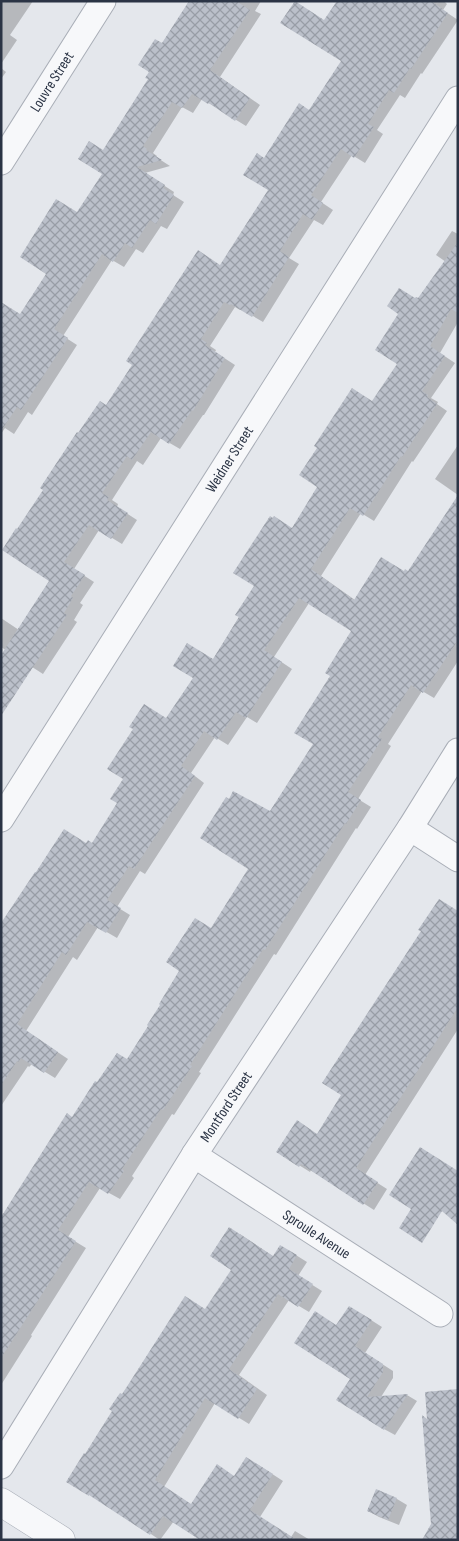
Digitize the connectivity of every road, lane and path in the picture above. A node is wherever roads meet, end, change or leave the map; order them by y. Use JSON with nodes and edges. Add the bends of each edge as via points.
{"nodes":[{"id":1,"x":103,"y":1,"type":"edge"},
{"id":2,"x":458,"y":99,"type":"edge"},
{"id":3,"x":1,"y":162,"type":"edge"},
{"id":4,"x":458,"y":751,"type":"edge"},
{"id":5,"x":1,"y":819,"type":"edge"},
{"id":6,"x":410,"y":828,"type":"junction"},
{"id":7,"x":458,"y":859,"type":"edge"},
{"id":8,"x":194,"y":1154,"type":"junction"},
{"id":9,"x":440,"y":1314,"type":"dead end"},
{"id":10,"x":1,"y":1466,"type":"edge"},
{"id":11,"x":1,"y":1502,"type":"edge"},
{"id":12,"x":61,"y":1540,"type":"edge"}],
"edges":[{"from":1,"to":3,"type":"street","name":"Louvre Street"},
{"from":2,"to":5,"type":"street","name":"Weidner Street"},
{"from":4,"to":6,"type":"street","name":"Montford Street"},
{"from":6,"to":7,"type":"street"},
{"from":6,"to":8,"type":"street","name":"Montford Street"},
{"from":8,"to":9,"type":"street","name":"Sproule Avenue"},
{"from":8,"to":10,"type":"street","name":"Montford Street"},
{"from":11,"to":12,"type":"street"}]}
